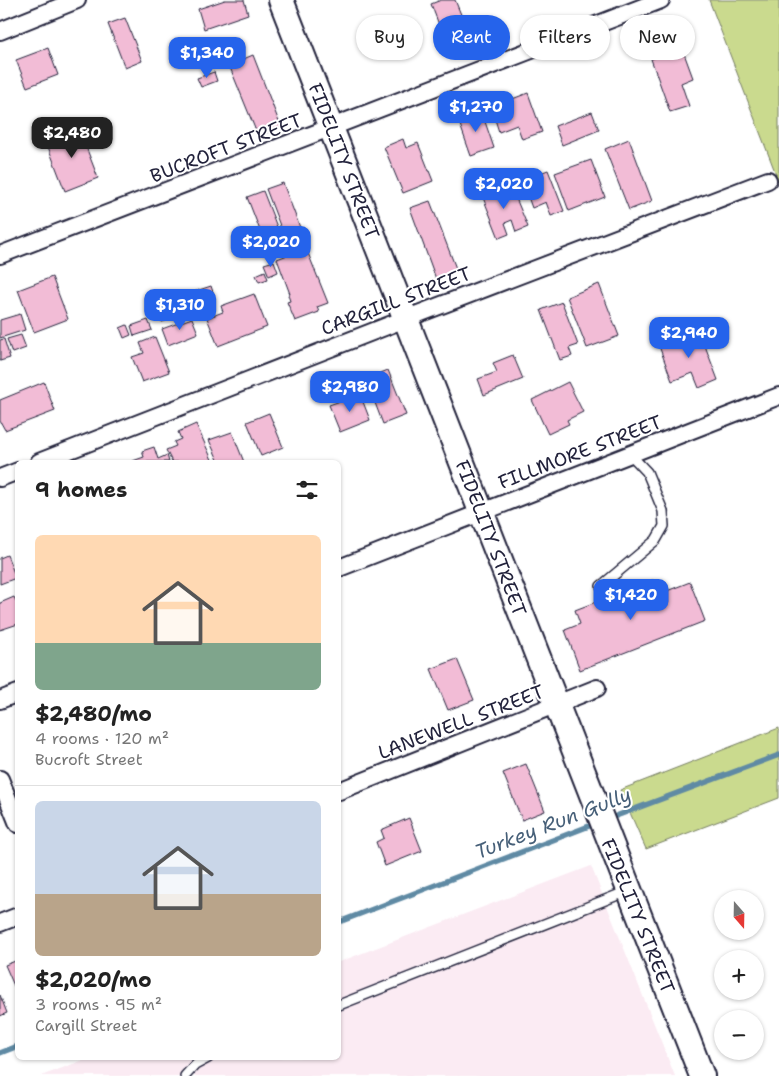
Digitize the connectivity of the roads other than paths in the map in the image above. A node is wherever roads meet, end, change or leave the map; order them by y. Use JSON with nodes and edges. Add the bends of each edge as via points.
{"nodes":[{"id":1,"x":77,"y":0,"type":"edge"},
{"id":2,"x":281,"y":0,"type":"edge"},
{"id":3,"x":661,"y":0,"type":"edge"},
{"id":4,"x":0,"y":31,"type":"edge"},
{"id":5,"x":332,"y":128,"type":"junction"},
{"id":6,"x":768,"y":180,"type":"dead end"},
{"id":7,"x":0,"y":255,"type":"edge"},
{"id":8,"x":405,"y":319,"type":"junction"},
{"id":9,"x":779,"y":396,"type":"edge"},
{"id":10,"x":630,"y":454,"type":"junction"},
{"id":11,"x":43,"y":460,"type":"edge"},
{"id":12,"x":15,"y":472,"type":"edge"},
{"id":13,"x":0,"y":478,"type":"edge"},
{"id":14,"x":481,"y":512,"type":"junction"},
{"id":15,"x":341,"y":567,"type":"edge"},
{"id":16,"x":601,"y":586,"type":"dead end"},
{"id":17,"x":598,"y":688,"type":"dead end"},
{"id":18,"x":15,"y":694,"type":"edge"},
{"id":19,"x":0,"y":700,"type":"edge"},
{"id":20,"x":556,"y":706,"type":"junction"},
{"id":21,"x":0,"y":779,"type":"edge"},
{"id":22,"x":341,"y":790,"type":"edge"},
{"id":23,"x":15,"y":816,"type":"edge"},
{"id":24,"x":625,"y":884,"type":"junction"},
{"id":25,"x":15,"y":917,"type":"edge"},
{"id":26,"x":0,"y":923,"type":"edge"},
{"id":27,"x":341,"y":1004,"type":"edge"},
{"id":28,"x":204,"y":1060,"type":"edge"},
{"id":29,"x":185,"y":1076,"type":"edge"},
{"id":30,"x":702,"y":1076,"type":"edge"}],
"edges":[{"from":1,"to":4,"type":"street"},
{"from":2,"to":5,"type":"main road","name":"FIDELITY STREET"},
{"from":3,"to":5,"type":"street","name":"BUCROFT STREET"},
{"from":5,"to":7,"type":"street","name":"BUCROFT STREET"},
{"from":5,"to":8,"type":"main road","name":"FIDELITY STREET"},
{"from":6,"to":8,"type":"street","name":"CARGILL STREET"},
{"from":8,"to":11,"type":"street","name":"CARGILL STREET"},
{"from":8,"to":14,"type":"main road","name":"FIDELITY STREET"},
{"from":9,"to":10,"type":"street","name":"FILLMORE STREET"},
{"from":10,"to":14,"type":"street","name":"FILLMORE STREET"},
{"from":10,"to":16,"type":"lane","via":[[647,472],[663,511],[664,526],[656,540]]},
{"from":12,"to":13,"type":"street"},
{"from":14,"to":15,"type":"street","name":"FILLMORE STREET"},
{"from":14,"to":20,"type":"main road","name":"FIDELITY STREET"},
{"from":17,"to":20,"type":"street","name":"LANEWELL STREET"},
{"from":18,"to":19,"type":"street"},
{"from":20,"to":22,"type":"street","name":"LANEWELL STREET"},
{"from":20,"to":24,"type":"main road","name":"FIDELITY STREET"},
{"from":21,"to":23,"type":"street"},
{"from":24,"to":27,"type":"lane"},
{"from":24,"to":30,"type":"main road","name":"FIDELITY STREET"},
{"from":25,"to":26,"type":"street"},
{"from":28,"to":29,"type":"lane"}]}
